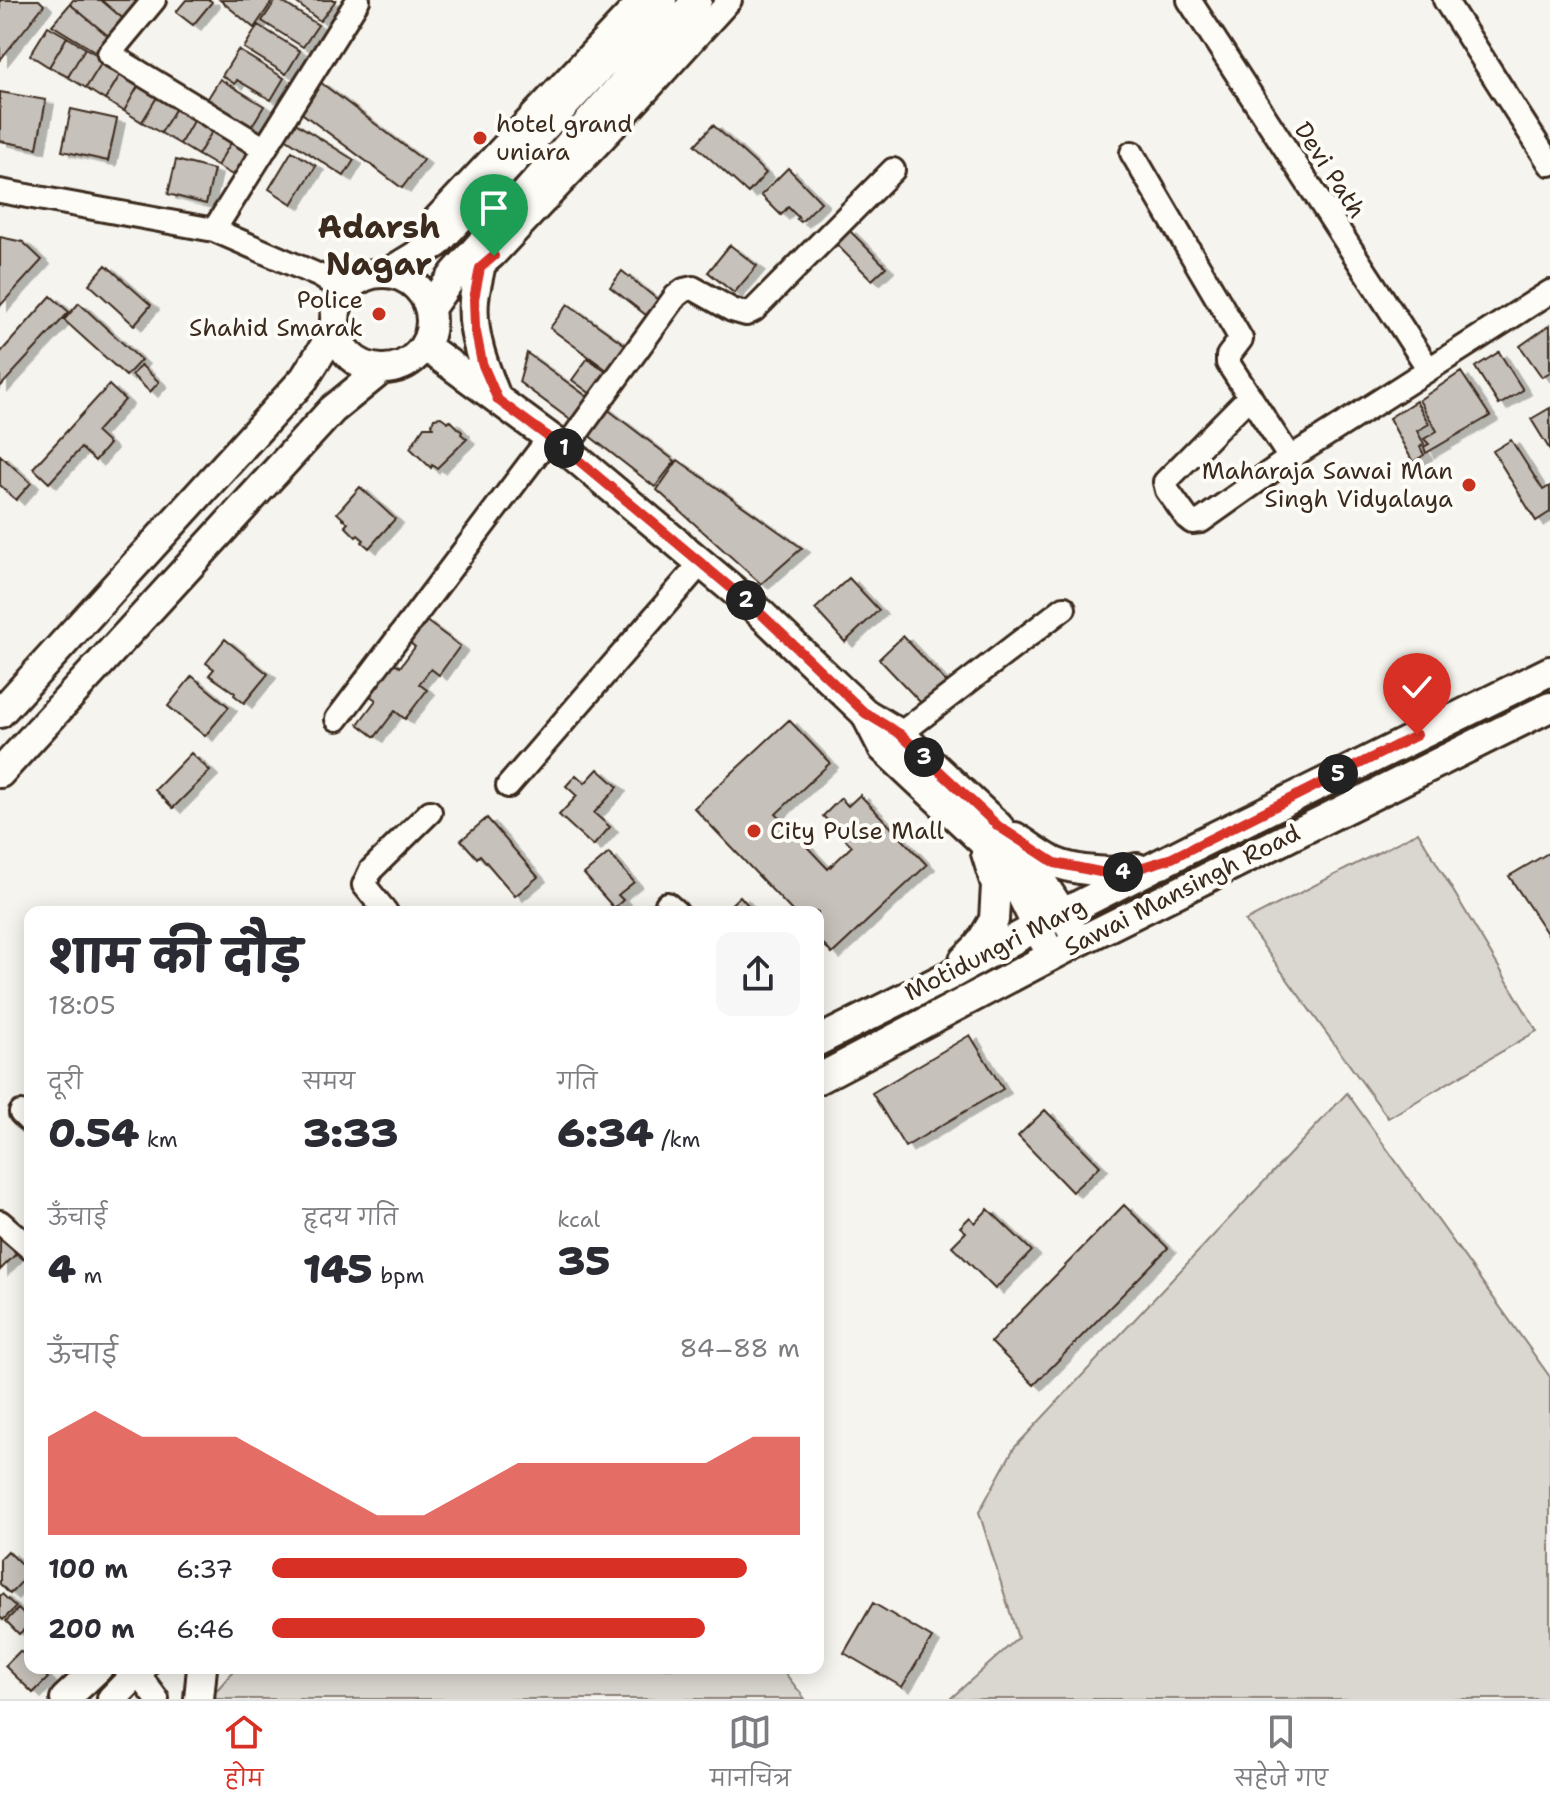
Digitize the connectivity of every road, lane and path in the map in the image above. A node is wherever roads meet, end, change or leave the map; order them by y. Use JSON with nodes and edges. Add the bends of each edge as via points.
{"nodes":[{"id":1,"x":154,"y":0,"type":"edge"},
{"id":2,"x":358,"y":0,"type":"edge"},
{"id":3,"x":640,"y":0,"type":"edge"},
{"id":4,"x":662,"y":0,"type":"edge"},
{"id":5,"x":697,"y":0,"type":"edge"},
{"id":6,"x":730,"y":0,"type":"edge"},
{"id":7,"x":1189,"y":0,"type":"edge"},
{"id":8,"x":1445,"y":0,"type":"edge"},
{"id":9,"x":265,"y":149,"type":"junction"},
{"id":10,"x":1132,"y":153,"type":"dead end"},
{"id":11,"x":1550,"y":164,"type":"edge"},
{"id":12,"x":893,"y":170,"type":"dead end"},
{"id":13,"x":0,"y":191,"type":"edge"},
{"id":14,"x":214,"y":230,"type":"junction"},
{"id":15,"x":426,"y":249,"type":"junction"},
{"id":16,"x":467,"y":270,"type":"junction"},
{"id":17,"x":388,"y":273,"type":"junction"},
{"id":18,"x":345,"y":291,"type":"junction"},
{"id":19,"x":1550,"y":292,"type":"edge"},
{"id":20,"x":430,"y":308,"type":"junction"},
{"id":21,"x":335,"y":330,"type":"junction"},
{"id":22,"x":425,"y":346,"type":"junction"},
{"id":23,"x":1428,"y":368,"type":"junction"},
{"id":24,"x":381,"y":370,"type":"junction"},
{"id":25,"x":1250,"y":396,"type":"junction"},
{"id":26,"x":498,"y":400,"type":"junction"},
{"id":27,"x":557,"y":443,"type":"junction"},
{"id":28,"x":1290,"y":458,"type":"junction"},
{"id":29,"x":701,"y":563,"type":"junction"},
{"id":30,"x":1064,"y":608,"type":"dead end"},
{"id":31,"x":1550,"y":671,"type":"edge"},
{"id":32,"x":1550,"y":707,"type":"edge"},
{"id":33,"x":0,"y":713,"type":"edge"},
{"id":34,"x":865,"y":713,"type":"junction"},
{"id":35,"x":337,"y":719,"type":"dead end"},
{"id":36,"x":900,"y":734,"type":"junction"},
{"id":37,"x":0,"y":773,"type":"edge"},
{"id":38,"x":508,"y":786,"type":"dead end"},
{"id":39,"x":430,"y":812,"type":"dead end"},
{"id":40,"x":990,"y":833,"type":"junction"},
{"id":41,"x":1172,"y":858,"type":"junction"},
{"id":42,"x":381,"y":906,"type":"edge"},
{"id":43,"x":1050,"y":920,"type":"junction"},
{"id":44,"x":1078,"y":942,"type":"junction"},
{"id":45,"x":1050,"y":956,"type":"junction"},
{"id":46,"x":950,"y":975,"type":"junction"},
{"id":47,"x":824,"y":1038,"type":"edge"},
{"id":48,"x":824,"y":1076,"type":"edge"},
{"id":49,"x":0,"y":1222,"type":"edge"},
{"id":50,"x":24,"y":1243,"type":"edge"},
{"id":51,"x":91,"y":1674,"type":"edge"},
{"id":52,"x":101,"y":1674,"type":"edge"},
{"id":53,"x":134,"y":1674,"type":"edge"},
{"id":54,"x":141,"y":1674,"type":"edge"},
{"id":55,"x":201,"y":1674,"type":"edge"},
{"id":56,"x":118,"y":1697,"type":"edge"},
{"id":57,"x":65,"y":1699,"type":"edge"},
{"id":58,"x":157,"y":1699,"type":"edge"},
{"id":59,"x":199,"y":1699,"type":"edge"}],
"edges":[{"from":1,"to":9,"type":"street","via":[[109,54]]},
{"from":2,"to":9,"type":"street"},
{"from":3,"to":15,"type":"street","via":[[435,218]]},
{"from":4,"to":15,"type":"main road"},
{"from":5,"to":16,"type":"main road"},
{"from":6,"to":16,"type":"street","via":[[504,245]]},
{"from":7,"to":23,"type":"street","name":"Devi Path"},
{"from":8,"to":11,"type":"street"},
{"from":9,"to":14,"type":"street"},
{"from":10,"to":25,"type":"street","via":[[1241,337],[1227,360]]},
{"from":12,"to":27,"type":"street","via":[[754,310],[732,310],[693,288],[676,296]]},
{"from":13,"to":14,"type":"street"},
{"from":14,"to":18,"type":"street"},
{"from":15,"to":17,"type":"main road"},
{"from":16,"to":20,"type":"main road"},
{"from":16,"to":26,"type":"main road","via":[[482,363]]},
{"from":17,"to":18,"type":"main road","via":[[368,274]]},
{"from":17,"to":20,"type":"main road","via":[[414,283]]},
{"from":18,"to":21,"type":"main road","via":[[334,313]]},
{"from":19,"to":23,"type":"street"},
{"from":20,"to":22,"type":"main road"},
{"from":21,"to":24,"type":"main road","via":[[352,358]]},
{"from":21,"to":33,"type":"main road","via":[[304,379]]},
{"from":22,"to":24,"type":"main road","via":[[412,360]]},
{"from":22,"to":26,"type":"main road"},
{"from":23,"to":28,"type":"street"},
{"from":24,"to":37,"type":"main road","via":[[332,410]]},
{"from":25,"to":28,"type":"street"},
{"from":25,"to":28,"type":"street","via":[[1169,477],[1167,490],[1187,518],[1197,522]]},
{"from":26,"to":27,"type":"main road"},
{"from":27,"to":29,"type":"main road"},
{"from":27,"to":35,"type":"street"},
{"from":29,"to":34,"type":"main road"},
{"from":29,"to":38,"type":"street"},
{"from":30,"to":36,"type":"street"},
{"from":31,"to":41,"type":"main road"},
{"from":32,"to":44,"type":"main road","name":"Sawai Mansingh Road"},
{"from":34,"to":36,"type":"main road"},
{"from":34,"to":40,"type":"main road","via":[[883,748]]},
{"from":36,"to":40,"type":"main road"},
{"from":39,"to":42,"type":"street","via":[[371,870],[364,885]]},
{"from":40,"to":41,"type":"main road","via":[[1055,863],[1100,872],[1127,872]]},
{"from":40,"to":43,"type":"main road","via":[[1038,876]]},
{"from":40,"to":46,"type":"main road","via":[[994,920]]},
{"from":41,"to":43,"type":"main road","name":"Motidungri Marg"},
{"from":43,"to":44,"type":"main road"},
{"from":43,"to":45,"type":"main road"},
{"from":43,"to":46,"type":"main road","name":"Motidungri Marg"},
{"from":44,"to":45,"type":"main road","name":"Sawai Mansingh Road"},
{"from":45,"to":48,"type":"main road","name":"Sawai Mansingh Road"},
{"from":46,"to":47,"type":"main road","name":"Motidungri Marg"},
{"from":49,"to":50,"type":"street"},
{"from":51,"to":57,"type":"main road"},
{"from":52,"to":56,"type":"street"},
{"from":53,"to":56,"type":"main road"},
{"from":54,"to":58,"type":"street"},
{"from":55,"to":59,"type":"main road"}]}
